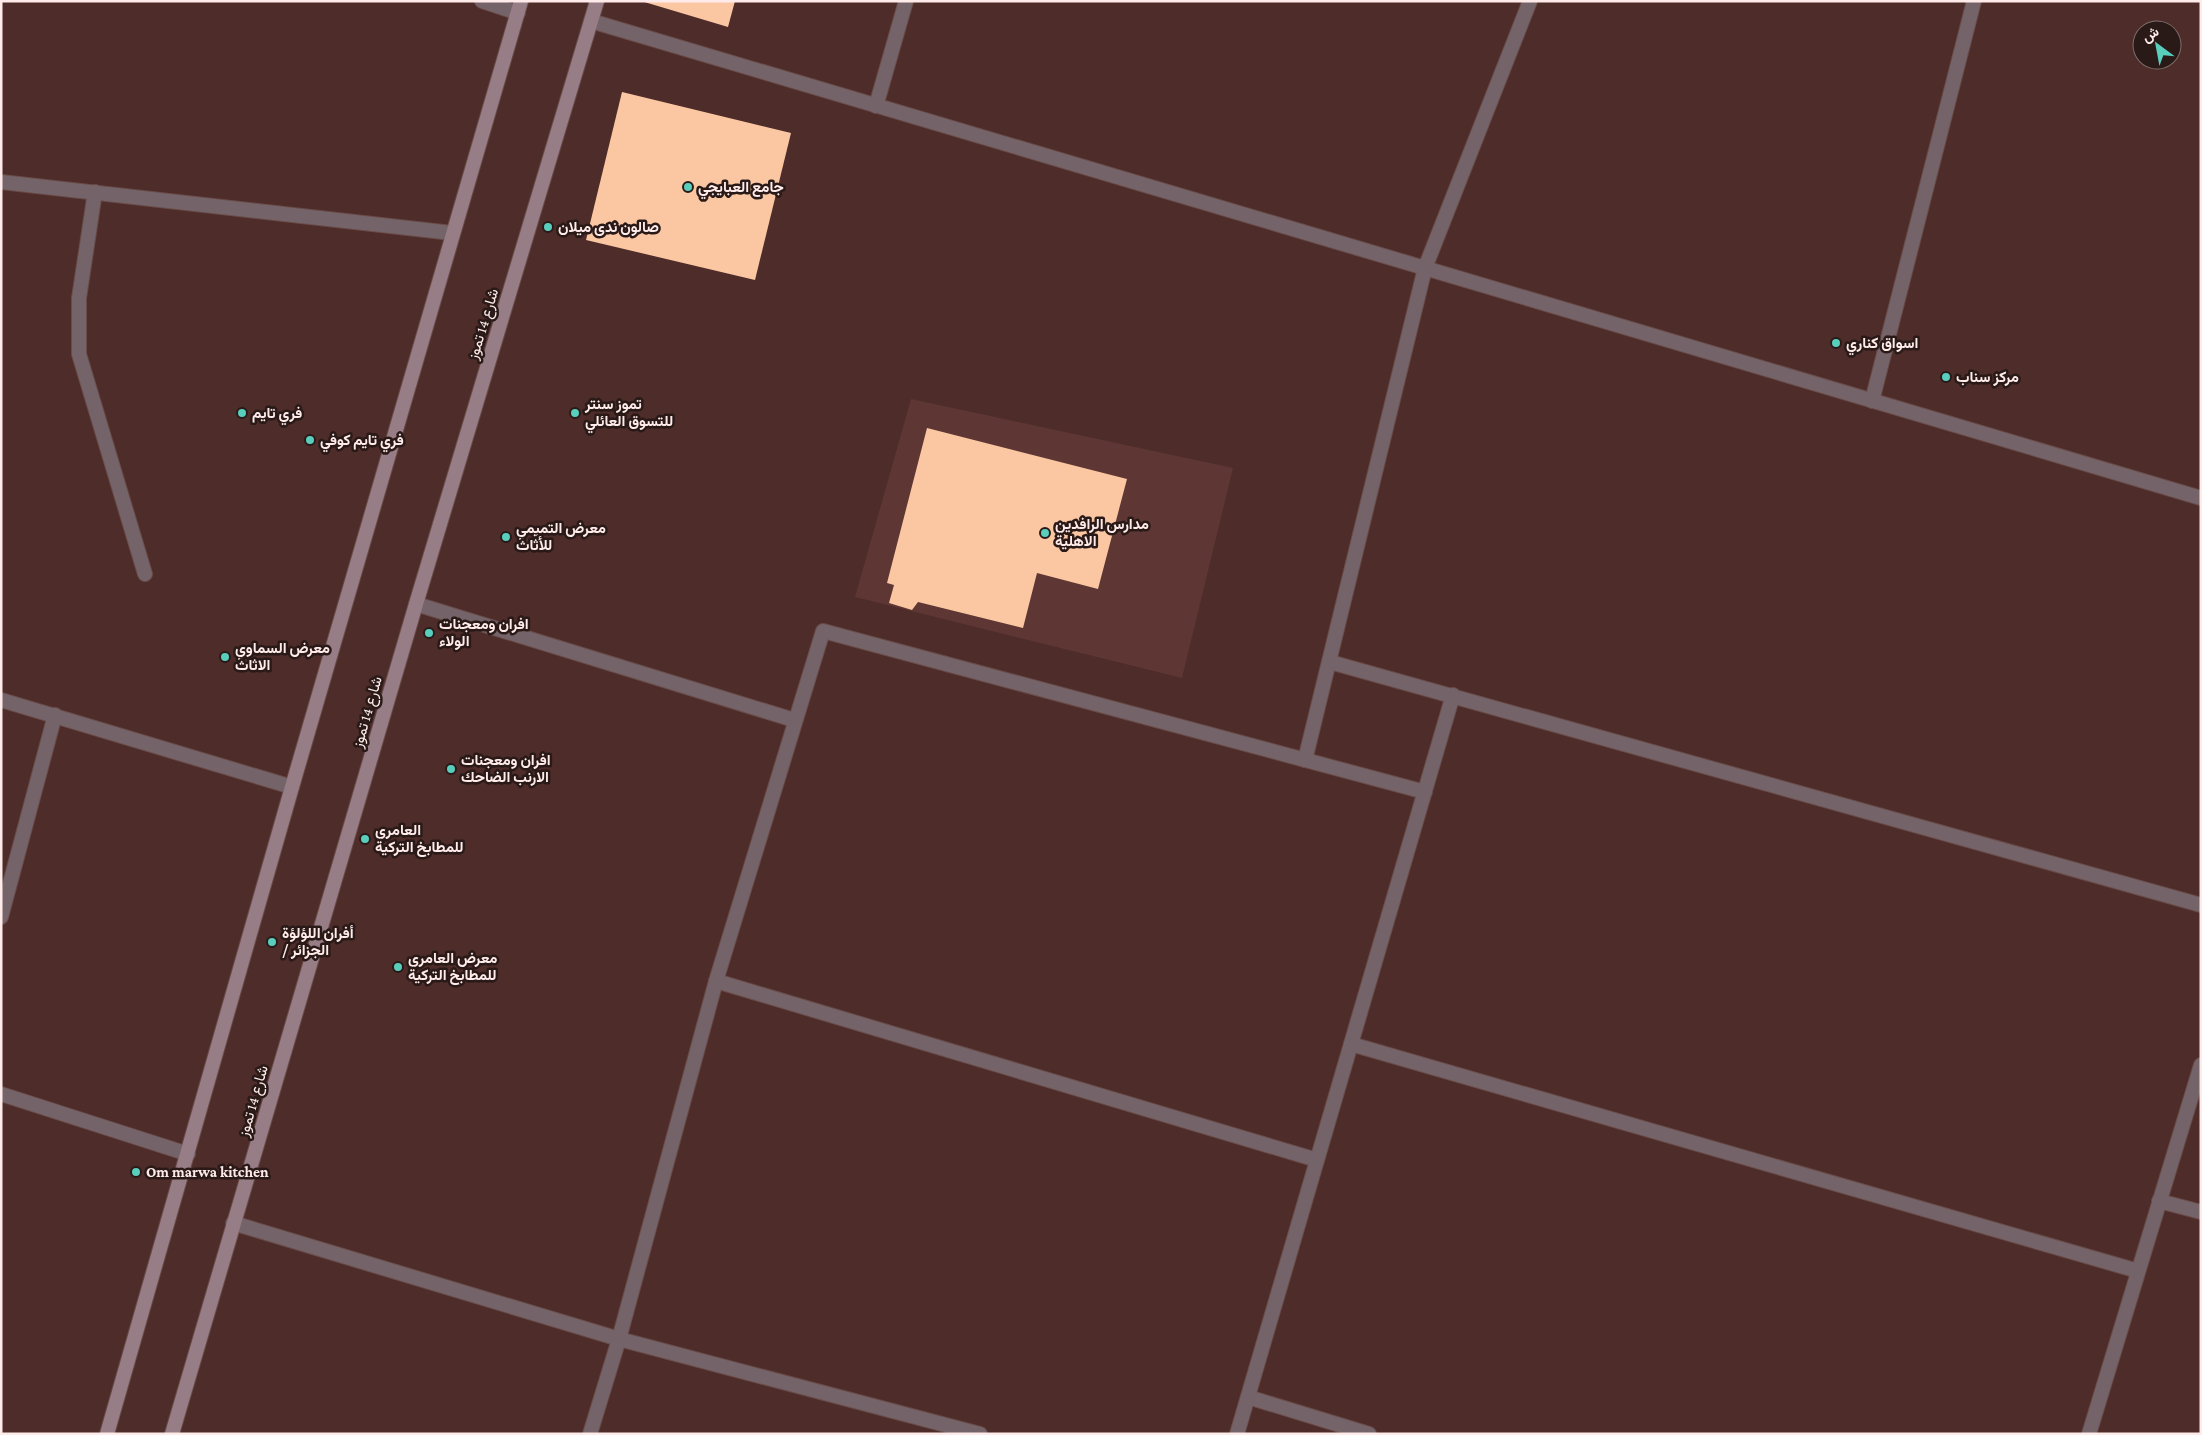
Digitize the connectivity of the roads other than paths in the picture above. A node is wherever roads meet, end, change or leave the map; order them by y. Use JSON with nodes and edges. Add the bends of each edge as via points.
{"nodes":[{"id":1,"x":482,"y":1,"type":"edge"},
{"id":2,"x":597,"y":1,"type":"edge"},
{"id":3,"x":906,"y":1,"type":"edge"},
{"id":4,"x":1530,"y":1,"type":"edge"},
{"id":5,"x":1974,"y":1,"type":"edge"},
{"id":6,"x":519,"y":7,"type":"edge"},
{"id":7,"x":591,"y":21,"type":"junction"},
{"id":8,"x":876,"y":106,"type":"junction"},
{"id":9,"x":1,"y":182,"type":"edge"},
{"id":10,"x":94,"y":192,"type":"junction"},
{"id":11,"x":452,"y":233,"type":"junction"},
{"id":12,"x":1425,"y":268,"type":"junction"},
{"id":13,"x":1872,"y":401,"type":"junction"},
{"id":14,"x":2201,"y":498,"type":"edge"},
{"id":15,"x":145,"y":574,"type":"dead end"},
{"id":16,"x":416,"y":604,"type":"junction"},
{"id":17,"x":1330,"y":662,"type":"junction"},
{"id":18,"x":1453,"y":695,"type":"junction"},
{"id":19,"x":1,"y":700,"type":"edge"},
{"id":20,"x":55,"y":715,"type":"junction"},
{"id":21,"x":794,"y":720,"type":"junction"},
{"id":22,"x":1305,"y":760,"type":"junction"},
{"id":23,"x":292,"y":787,"type":"junction"},
{"id":24,"x":1425,"y":792,"type":"junction"},
{"id":25,"x":2201,"y":905,"type":"edge"},
{"id":26,"x":1,"y":918,"type":"edge"},
{"id":27,"x":716,"y":981,"type":"junction"},
{"id":28,"x":1351,"y":1044,"type":"junction"},
{"id":29,"x":2201,"y":1065,"type":"edge"},
{"id":30,"x":1,"y":1094,"type":"edge"},
{"id":31,"x":188,"y":1154,"type":"junction"},
{"id":32,"x":1317,"y":1160,"type":"junction"},
{"id":33,"x":2159,"y":1201,"type":"junction"},
{"id":34,"x":2201,"y":1212,"type":"edge"},
{"id":35,"x":233,"y":1223,"type":"junction"},
{"id":36,"x":2138,"y":1271,"type":"junction"},
{"id":37,"x":619,"y":1339,"type":"junction"},
{"id":38,"x":1248,"y":1397,"type":"junction"},
{"id":39,"x":107,"y":1434,"type":"edge"},
{"id":40,"x":172,"y":1434,"type":"edge"},
{"id":41,"x":590,"y":1434,"type":"edge"},
{"id":42,"x":980,"y":1434,"type":"edge"},
{"id":43,"x":1237,"y":1434,"type":"edge"},
{"id":44,"x":1369,"y":1434,"type":"edge"},
{"id":45,"x":2089,"y":1434,"type":"edge"}],
"edges":[{"from":1,"to":6,"type":"street"},
{"from":2,"to":7,"type":"main road","name":"شارع 14 تموز"},
{"from":3,"to":8,"type":"street"},
{"from":4,"to":12,"type":"street"},
{"from":5,"to":13,"type":"street"},
{"from":6,"to":11,"type":"main road"},
{"from":7,"to":8,"type":"street"},
{"from":7,"to":16,"type":"main road","name":"شارع 14 تموز"},
{"from":8,"to":12,"type":"street"},
{"from":9,"to":10,"type":"street"},
{"from":10,"to":11,"type":"street"},
{"from":10,"to":15,"type":"street","via":[[79,298],[79,354]]},
{"from":11,"to":23,"type":"main road"},
{"from":12,"to":13,"type":"street"},
{"from":12,"to":17,"type":"street"},
{"from":13,"to":14,"type":"street"},
{"from":16,"to":21,"type":"street"},
{"from":16,"to":35,"type":"main road","name":"شارع 14 تموز"},
{"from":17,"to":18,"type":"street"},
{"from":17,"to":22,"type":"street"},
{"from":18,"to":24,"type":"street"},
{"from":18,"to":25,"type":"street"},
{"from":19,"to":20,"type":"street"},
{"from":20,"to":23,"type":"street"},
{"from":20,"to":26,"type":"street"},
{"from":21,"to":22,"type":"street","via":[[822,631]]},
{"from":21,"to":27,"type":"street"},
{"from":22,"to":24,"type":"street"},
{"from":23,"to":31,"type":"main road"},
{"from":24,"to":28,"type":"street"},
{"from":27,"to":32,"type":"street"},
{"from":27,"to":37,"type":"street"},
{"from":28,"to":32,"type":"street"},
{"from":28,"to":36,"type":"street"},
{"from":29,"to":33,"type":"street"},
{"from":30,"to":31,"type":"street"},
{"from":31,"to":39,"type":"main road"},
{"from":32,"to":38,"type":"street"},
{"from":33,"to":34,"type":"street"},
{"from":33,"to":36,"type":"street"},
{"from":35,"to":37,"type":"street"},
{"from":35,"to":40,"type":"main road","name":"شارع 14 تموز"},
{"from":36,"to":45,"type":"street"},
{"from":37,"to":41,"type":"street"},
{"from":37,"to":42,"type":"street"},
{"from":38,"to":43,"type":"street"},
{"from":38,"to":44,"type":"street"}]}
